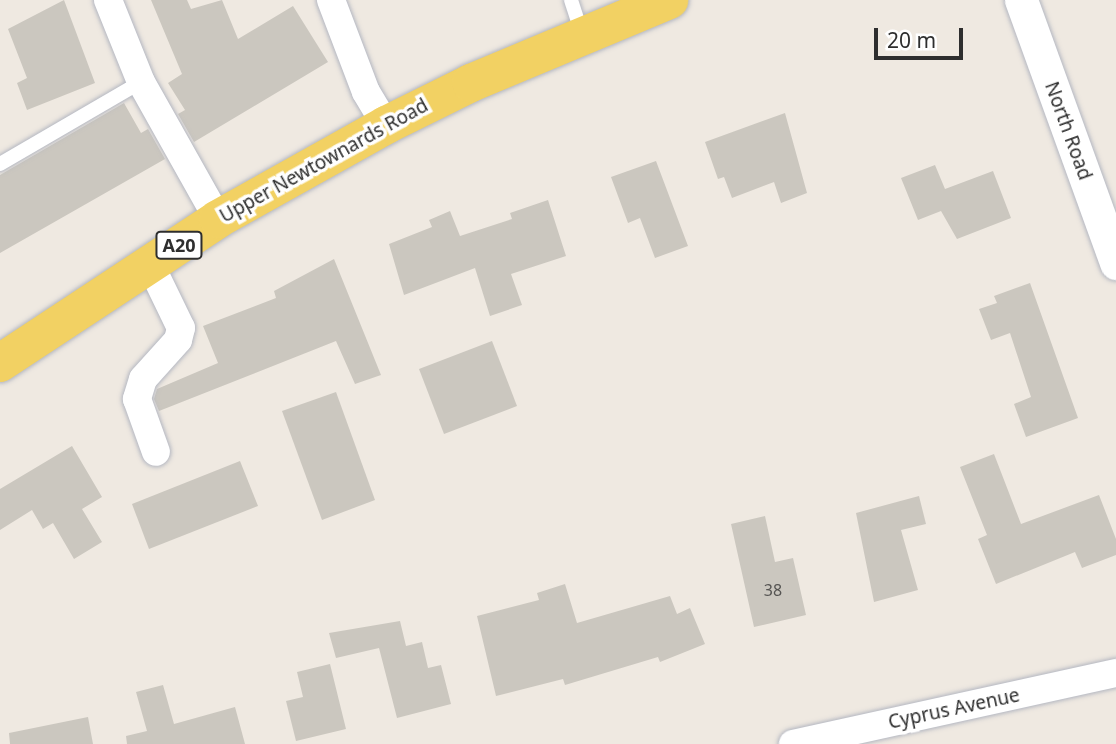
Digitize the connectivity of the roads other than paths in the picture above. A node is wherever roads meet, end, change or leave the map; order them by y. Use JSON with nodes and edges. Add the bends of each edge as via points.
{"nodes":[{"id":1,"x":108,"y":0,"type":"edge"},
{"id":2,"x":331,"y":0,"type":"edge"},
{"id":3,"x":1021,"y":0,"type":"edge"},
{"id":4,"x":646,"y":4,"type":"edge"},
{"id":5,"x":576,"y":17,"type":"edge"},
{"id":6,"x":141,"y":82,"type":"junction"},
{"id":7,"x":386,"y":125,"type":"junction"},
{"id":8,"x":0,"y":164,"type":"edge"},
{"id":9,"x":218,"y":219,"type":"junction"},
{"id":10,"x":1116,"y":263,"type":"edge"},
{"id":11,"x":150,"y":264,"type":"junction"},
{"id":12,"x":0,"y":363,"type":"edge"},
{"id":13,"x":156,"y":452,"type":"dead end"},
{"id":14,"x":1116,"y":673,"type":"edge"},
{"id":15,"x":793,"y":744,"type":"edge"}],
"edges":[{"from":1,"to":6,"type":"street"},
{"from":2,"to":7,"type":"street","via":[[366,92]]},
{"from":3,"to":10,"type":"street","name":"North Road"},
{"from":4,"to":5,"type":"main road","name":"Upper Newtownards Road","number":"A20"},
{"from":5,"to":7,"type":"main road","name":"Upper Newtownards Road","number":"A20"},
{"from":6,"to":8,"type":"lane"},
{"from":6,"to":9,"type":"street"},
{"from":7,"to":9,"type":"main road","name":"Upper Newtownards Road","number":"A20"},
{"from":9,"to":11,"type":"main road","name":"Upper Newtownards Road","number":"A20"},
{"from":11,"to":12,"type":"main road","name":"Upper Newtownards Road","number":"A20"},
{"from":11,"to":13,"type":"street","via":[[181,328],[178,340],[143,379],[137,399]]},
{"from":14,"to":15,"type":"street","name":"Cyprus Avenue"}]}
